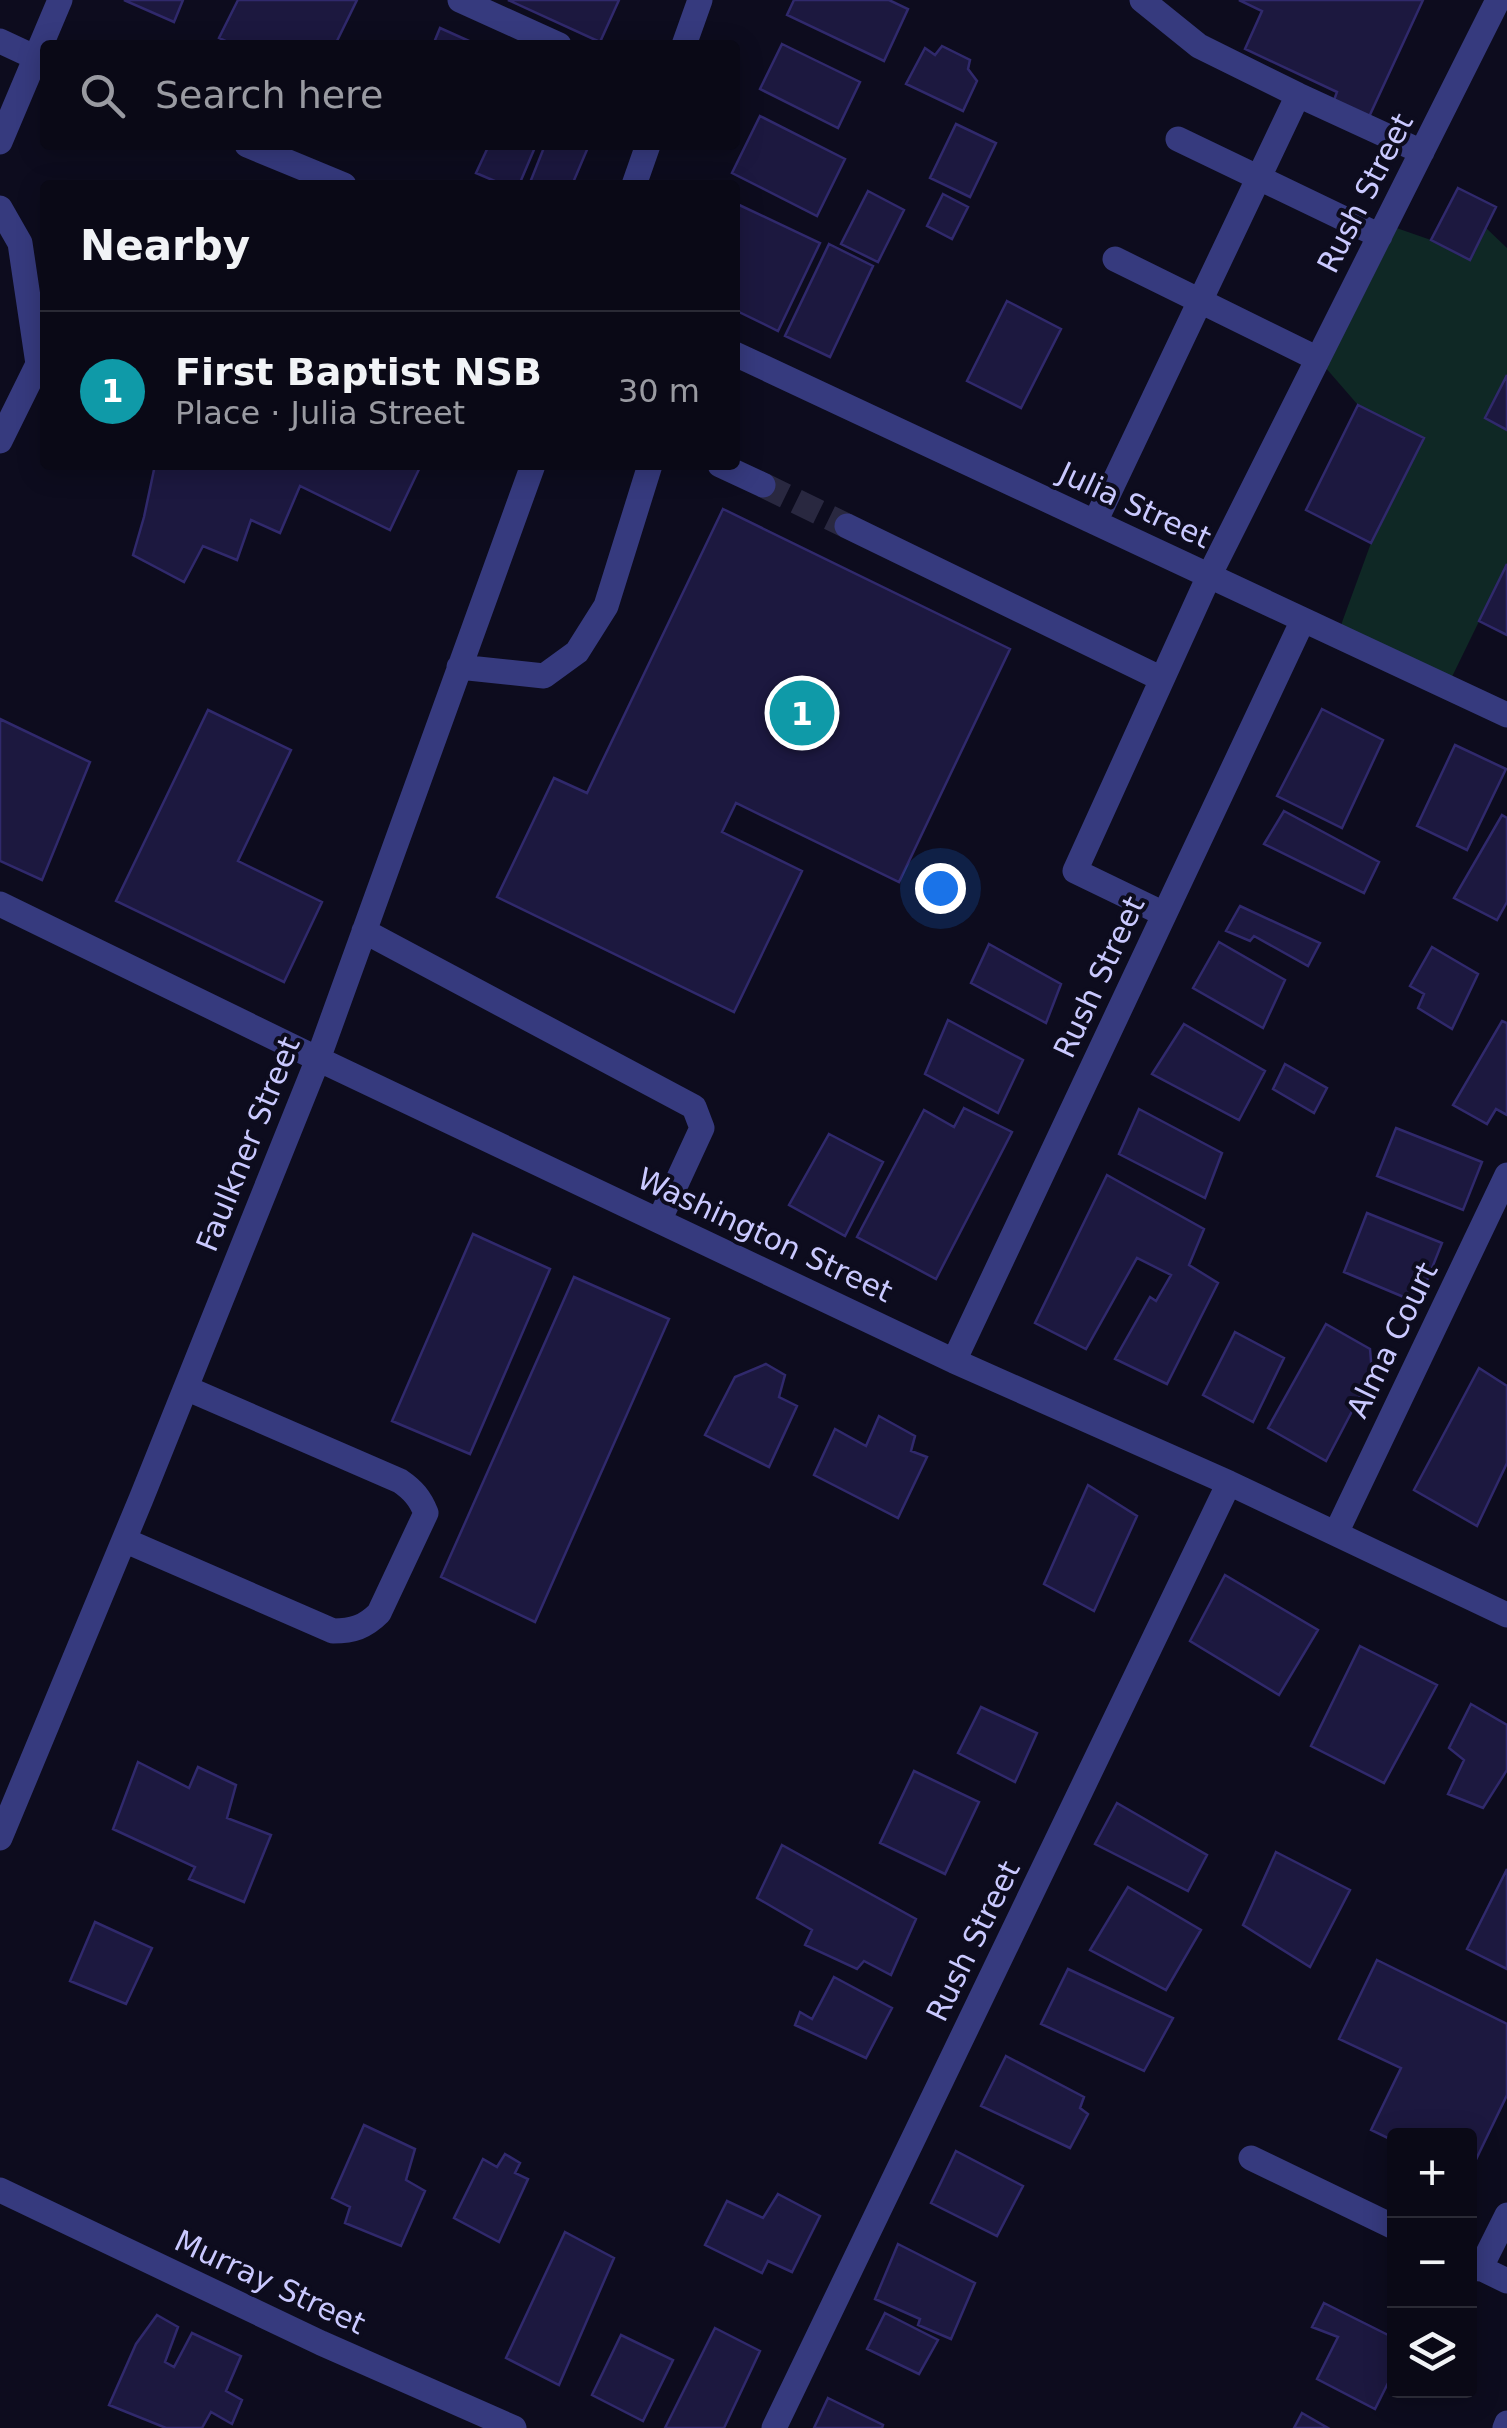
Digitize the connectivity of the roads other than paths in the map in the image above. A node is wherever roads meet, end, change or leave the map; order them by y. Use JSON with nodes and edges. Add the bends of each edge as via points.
{"nodes":[{"id":1,"x":60,"y":0,"type":"edge"},
{"id":2,"x":460,"y":0,"type":"edge"},
{"id":3,"x":700,"y":0,"type":"edge"},
{"id":4,"x":1142,"y":0,"type":"edge"},
{"id":5,"x":1498,"y":0,"type":"edge"},
{"id":6,"x":47,"y":40,"type":"edge"},
{"id":7,"x":548,"y":40,"type":"edge"},
{"id":8,"x":686,"y":40,"type":"edge"},
{"id":9,"x":0,"y":42,"type":"edge"},
{"id":10,"x":40,"y":60,"type":"edge"},
{"id":11,"x":1298,"y":96,"type":"junction"},
{"id":12,"x":1178,"y":139,"type":"dead end"},
{"id":13,"x":0,"y":142,"type":"edge"},
{"id":14,"x":259,"y":150,"type":"edge"},
{"id":15,"x":646,"y":150,"type":"edge"},
{"id":16,"x":1422,"y":152,"type":"junction"},
{"id":17,"x":1260,"y":178,"type":"junction"},
{"id":18,"x":332,"y":180,"type":"edge"},
{"id":19,"x":636,"y":180,"type":"edge"},
{"id":20,"x":0,"y":208,"type":"edge"},
{"id":21,"x":1380,"y":236,"type":"junction"},
{"id":22,"x":1116,"y":258,"type":"dead end"},
{"id":23,"x":1200,"y":302,"type":"junction"},
{"id":24,"x":740,"y":356,"type":"edge"},
{"id":25,"x":1318,"y":359,"type":"junction"},
{"id":26,"x":0,"y":441,"type":"edge"},
{"id":27,"x":531,"y":470,"type":"edge"},
{"id":28,"x":648,"y":470,"type":"edge"},
{"id":29,"x":730,"y":470,"type":"edge"},
{"id":30,"x":763,"y":486,"type":"tunnel mouth"},
{"id":31,"x":1095,"y":522,"type":"junction"},
{"id":32,"x":846,"y":526,"type":"tunnel mouth"},
{"id":33,"x":1209,"y":576,"type":"junction"},
{"id":34,"x":1303,"y":620,"type":"junction"},
{"id":35,"x":459,"y":667,"type":"junction"},
{"id":36,"x":1162,"y":679,"type":"junction"},
{"id":37,"x":1507,"y":715,"type":"edge"},
{"id":38,"x":0,"y":904,"type":"edge"},
{"id":39,"x":1164,"y":914,"type":"junction"},
{"id":40,"x":364,"y":930,"type":"junction"},
{"id":41,"x":318,"y":1059,"type":"junction"},
{"id":42,"x":1507,"y":1176,"type":"edge"},
{"id":43,"x":659,"y":1221,"type":"junction"},
{"id":44,"x":954,"y":1361,"type":"junction"},
{"id":45,"x":186,"y":1388,"type":"junction"},
{"id":46,"x":1229,"y":1483,"type":"junction"},
{"id":47,"x":1336,"y":1533,"type":"junction"},
{"id":48,"x":124,"y":1540,"type":"junction"},
{"id":49,"x":1507,"y":1615,"type":"edge"},
{"id":50,"x":0,"y":1838,"type":"edge"},
{"id":51,"x":1251,"y":2158,"type":"dead end"},
{"id":52,"x":0,"y":2190,"type":"edge"},
{"id":53,"x":1507,"y":2215,"type":"edge"},
{"id":54,"x":1387,"y":2224,"type":"edge"},
{"id":55,"x":1477,"y":2263,"type":"edge"},
{"id":56,"x":1477,"y":2267,"type":"edge"},
{"id":57,"x":1507,"y":2281,"type":"edge"},
{"id":58,"x":514,"y":2428,"type":"edge"},
{"id":59,"x":774,"y":2428,"type":"edge"}],
"edges":[{"from":1,"to":6,"type":"street"},
{"from":2,"to":7,"type":"street"},
{"from":3,"to":8,"type":"street"},
{"from":4,"to":11,"type":"street","via":[[1199,46]]},
{"from":5,"to":16,"type":"street","name":"Rush Street"},
{"from":9,"to":10,"type":"street"},
{"from":10,"to":13,"type":"street"},
{"from":11,"to":16,"type":"street"},
{"from":11,"to":17,"type":"street"},
{"from":12,"to":17,"type":"street"},
{"from":14,"to":18,"type":"street"},
{"from":15,"to":19,"type":"street"},
{"from":16,"to":21,"type":"street","name":"Rush Street"},
{"from":17,"to":21,"type":"street"},
{"from":17,"to":23,"type":"street"},
{"from":20,"to":26,"type":"street","via":[[20,243],[38,364]]},
{"from":21,"to":25,"type":"street","name":"Rush Street"},
{"from":22,"to":23,"type":"street"},
{"from":23,"to":25,"type":"street"},
{"from":23,"to":31,"type":"street"},
{"from":24,"to":31,"type":"street","name":"Julia Street"},
{"from":25,"to":33,"type":"street","name":"Rush Street"},
{"from":27,"to":35,"type":"street","name":"Faulkner Street"},
{"from":28,"to":35,"type":"street","via":[[606,606],[577,652],[544,676]]},
{"from":29,"to":30,"type":"street"},
{"from":31,"to":33,"type":"street","name":"Julia Street"},
{"from":32,"to":36,"type":"street"},
{"from":33,"to":34,"type":"street","name":"Julia Street"},
{"from":33,"to":36,"type":"street","name":"Rush Street"},
{"from":34,"to":37,"type":"street","name":"Julia Street"},
{"from":34,"to":39,"type":"street","name":"Rush Street"},
{"from":35,"to":40,"type":"street","name":"Faulkner Street"},
{"from":36,"to":39,"type":"street","name":"Rush Street","via":[[1075,871]]},
{"from":38,"to":41,"type":"street","name":"Washington Street"},
{"from":39,"to":44,"type":"street","name":"Rush Street"},
{"from":40,"to":41,"type":"street","name":"Faulkner Street"},
{"from":40,"to":43,"type":"street","via":[[694,1107],[702,1128]]},
{"from":41,"to":43,"type":"street","name":"Washington Street"},
{"from":41,"to":45,"type":"street","name":"Faulkner Street"},
{"from":42,"to":47,"type":"street","name":"Alma Court"},
{"from":43,"to":44,"type":"street","name":"Washington Street"},
{"from":44,"to":46,"type":"street","name":"Washington Street"},
{"from":45,"to":48,"type":"street","name":"Faulkner Street"},
{"from":45,"to":48,"type":"street","via":[[400,1481],[426,1513],[379,1613],[350,1631],[333,1631]]},
{"from":46,"to":47,"type":"street","name":"Washington Street"},
{"from":46,"to":59,"type":"street","name":"Rush Street"},
{"from":47,"to":49,"type":"street","name":"Washington Street"},
{"from":48,"to":50,"type":"street","name":"Faulkner Street"},
{"from":51,"to":54,"type":"street"},
{"from":52,"to":58,"type":"street","name":"Murray Street"},
{"from":53,"to":55,"type":"street"},
{"from":56,"to":57,"type":"street"}]}
